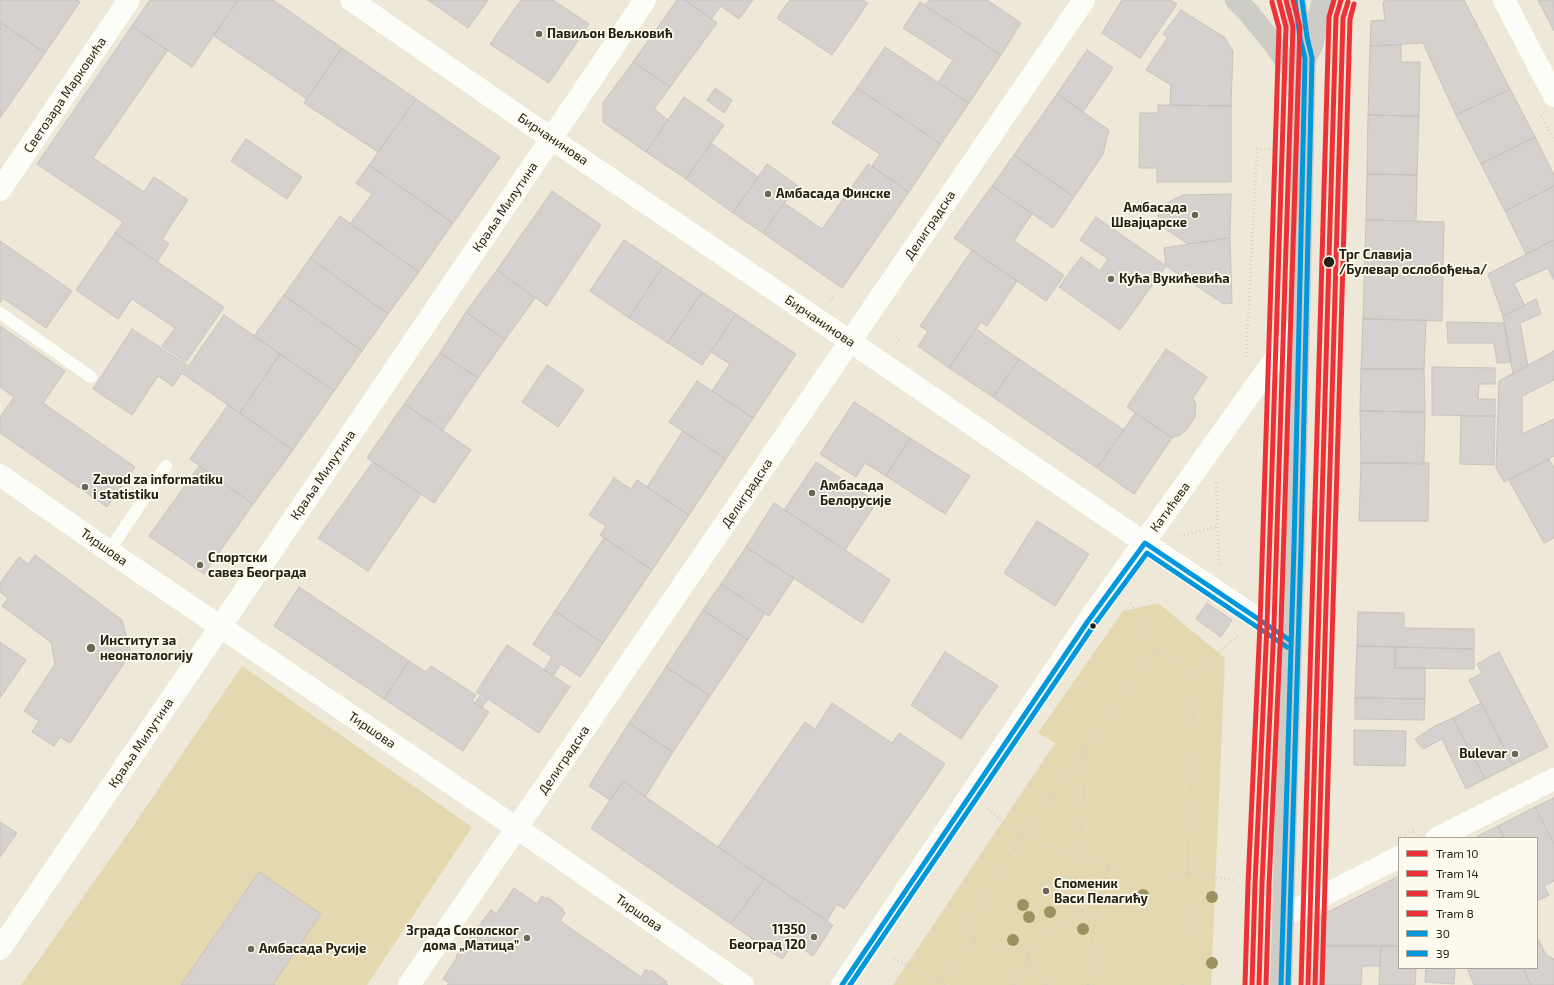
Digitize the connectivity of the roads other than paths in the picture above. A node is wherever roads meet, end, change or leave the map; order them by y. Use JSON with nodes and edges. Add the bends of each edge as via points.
{"nodes":[{"id":1,"x":129,"y":0,"type":"edge"},
{"id":2,"x":351,"y":0,"type":"edge"},
{"id":3,"x":645,"y":0,"type":"edge"},
{"id":4,"x":1084,"y":0,"type":"edge"},
{"id":5,"x":1236,"y":0,"type":"edge"},
{"id":6,"x":1295,"y":0,"type":"edge"},
{"id":7,"x":1323,"y":0,"type":"edge"},
{"id":8,"x":1504,"y":0,"type":"edge"},
{"id":9,"x":1305,"y":58,"type":"junction"},
{"id":10,"x":1304,"y":88,"type":"junction"},
{"id":11,"x":1554,"y":96,"type":"edge"},
{"id":12,"x":551,"y":138,"type":"junction"},
{"id":13,"x":0,"y":190,"type":"edge"},
{"id":14,"x":0,"y":313,"type":"edge"},
{"id":15,"x":1298,"y":327,"type":"junction"},
{"id":16,"x":851,"y":342,"type":"junction"},
{"id":17,"x":90,"y":377,"type":"dead end"},
{"id":18,"x":166,"y":466,"type":"dead end"},
{"id":19,"x":0,"y":475,"type":"edge"},
{"id":20,"x":1144,"y":543,"type":"junction"},
{"id":21,"x":109,"y":551,"type":"junction"},
{"id":22,"x":221,"y":626,"type":"junction"},
{"id":23,"x":1291,"y":641,"type":"junction"},
{"id":24,"x":1554,"y":779,"type":"edge"},
{"id":25,"x":517,"y":829,"type":"junction"},
{"id":26,"x":1439,"y":837,"type":"edge"},
{"id":27,"x":1398,"y":858,"type":"edge"},
{"id":28,"x":1283,"y":916,"type":"junction"},
{"id":29,"x":0,"y":949,"type":"edge"},
{"id":30,"x":409,"y":985,"type":"edge"},
{"id":31,"x":743,"y":985,"type":"edge"},
{"id":32,"x":842,"y":985,"type":"edge"},
{"id":33,"x":1281,"y":985,"type":"edge"}],
"edges":[{"from":1,"to":13,"type":"street","name":"Светозара Марковића"},
{"from":2,"to":12,"type":"street","name":"Бирчанинова"},
{"from":3,"to":12,"type":"street","name":"Краља Милутина"},
{"from":4,"to":16,"type":"street","name":"Делиградска"},
{"from":5,"to":10,"type":"main road","via":[[1275,45]]},
{"from":6,"to":9,"type":"main road"},
{"from":7,"to":9,"type":"main road","via":[[1312,46]]},
{"from":8,"to":11,"type":"street"},
{"from":9,"to":10,"type":"main road"},
{"from":10,"to":15,"type":"main road"},
{"from":12,"to":16,"type":"street","name":"Бирчанинова"},
{"from":12,"to":22,"type":"street","name":"Краља Милутина"},
{"from":14,"to":17,"type":"lane"},
{"from":15,"to":20,"type":"street","name":"Катићева"},
{"from":15,"to":23,"type":"main road"},
{"from":16,"to":20,"type":"street","name":"Бирчанинова"},
{"from":16,"to":25,"type":"street","name":"Делиградска"},
{"from":18,"to":21,"type":"lane"},
{"from":19,"to":21,"type":"street","name":"Тиршова"},
{"from":20,"to":23,"type":"street","name":"Бирчанинова"},
{"from":20,"to":32,"type":"street","name":"Катићева","via":[[1088,621]]},
{"from":21,"to":22,"type":"street","name":"Тиршова"},
{"from":22,"to":25,"type":"street","name":"Тиршова"},
{"from":22,"to":29,"type":"street","name":"Краља Милутина"},
{"from":23,"to":28,"type":"main road"},
{"from":24,"to":26,"type":"street"},
{"from":25,"to":30,"type":"street","name":"Делиградска"},
{"from":25,"to":31,"type":"street","name":"Тиршова"},
{"from":27,"to":28,"type":"street"},
{"from":28,"to":33,"type":"main road"}]}
